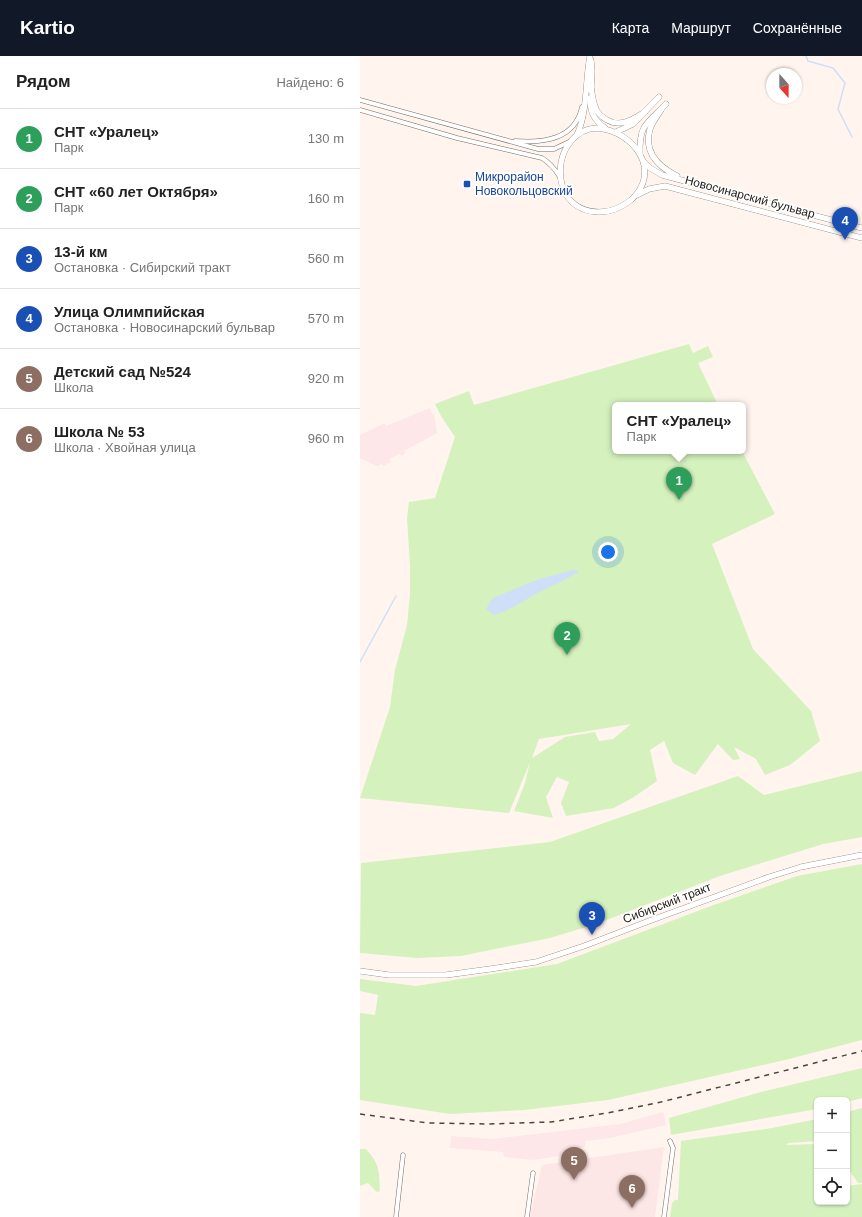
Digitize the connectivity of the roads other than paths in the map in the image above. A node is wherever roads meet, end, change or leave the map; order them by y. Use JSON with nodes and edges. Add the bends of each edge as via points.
{"nodes":[{"id":1,"x":590,"y":56,"type":"edge"},
{"id":2,"x":591,"y":87,"type":"junction"},
{"id":3,"x":584,"y":97,"type":"junction"},
{"id":4,"x":659,"y":97,"type":"dead end"},
{"id":5,"x":360,"y":100,"type":"edge"},
{"id":6,"x":666,"y":104,"type":"dead end"},
{"id":7,"x":360,"y":110,"type":"edge"},
{"id":8,"x":661,"y":110,"type":"junction"},
{"id":9,"x":645,"y":112,"type":"junction"},
{"id":10,"x":605,"y":128,"type":"junction"},
{"id":11,"x":616,"y":132,"type":"junction"},
{"id":12,"x":577,"y":135,"type":"junction"},
{"id":13,"x":506,"y":141,"type":"junction"},
{"id":14,"x":571,"y":141,"type":"junction"},
{"id":15,"x":641,"y":156,"type":"junction"},
{"id":16,"x":561,"y":180,"type":"junction"},
{"id":17,"x":684,"y":181,"type":"junction"},
{"id":18,"x":633,"y":197,"type":"junction"},
{"id":19,"x":862,"y":228,"type":"edge"},
{"id":20,"x":862,"y":238,"type":"edge"},
{"id":21,"x":862,"y":855,"type":"edge"},
{"id":22,"x":360,"y":972,"type":"edge"},
{"id":23,"x":670,"y":1141,"type":"dead end"},
{"id":24,"x":403,"y":1156,"type":"dead end"},
{"id":25,"x":533,"y":1173,"type":"dead end"},
{"id":26,"x":396,"y":1217,"type":"edge"},
{"id":27,"x":527,"y":1217,"type":"edge"},
{"id":28,"x":664,"y":1217,"type":"edge"}],
"edges":[{"from":1,"to":2,"type":"street"},
{"from":1,"to":3,"type":"street"},
{"from":2,"to":9,"type":"street","via":[[594,105],[598,112],[610,121],[627,121]]},
{"from":2,"to":10,"type":"street","via":[[591,112]]},
{"from":3,"to":12,"type":"street","via":[[583,119]]},
{"from":3,"to":13,"type":"street","via":[[577,120],[561,136],[537,142]]},
{"from":4,"to":9,"type":"street"},
{"from":5,"to":13,"type":"street"},
{"from":6,"to":8,"type":"street"},
{"from":7,"to":16,"type":"street","via":[[457,138],[542,158],[550,163]]},
{"from":8,"to":15,"type":"street","via":[[643,127],[639,143]]},
{"from":8,"to":17,"type":"street","via":[[650,130],[649,144],[658,164]]},
{"from":9,"to":11,"type":"street","via":[[633,124]]},
{"from":10,"to":11,"type":"street"},
{"from":10,"to":12,"type":"street","via":[[589,129]]},
{"from":11,"to":15,"type":"street","via":[[627,138]]},
{"from":12,"to":14,"type":"street"},
{"from":13,"to":14,"type":"street","via":[[546,150]]},
{"from":14,"to":16,"type":"street","via":[[562,157]]},
{"from":15,"to":17,"type":"street","name":"Новосинарский бульвар","via":[[656,173]]},
{"from":15,"to":18,"type":"street","via":[[645,172],[643,184]]},
{"from":16,"to":18,"type":"street","via":[[571,201],[586,211],[602,212],[618,208]]},
{"from":17,"to":19,"type":"street","name":"Новосинарский бульвар"},
{"from":18,"to":20,"type":"street","name":"Новосинарский бульвар","via":[[649,189],[665,186]]},
{"from":21,"to":22,"type":"street","name":"Сибирский тракт","via":[[801,867],[769,877],[536,962],[446,975],[389,976]]},
{"from":23,"to":28,"type":"street","via":[[673,1148]]},
{"from":24,"to":26,"type":"street"},
{"from":25,"to":27,"type":"street"}]}
